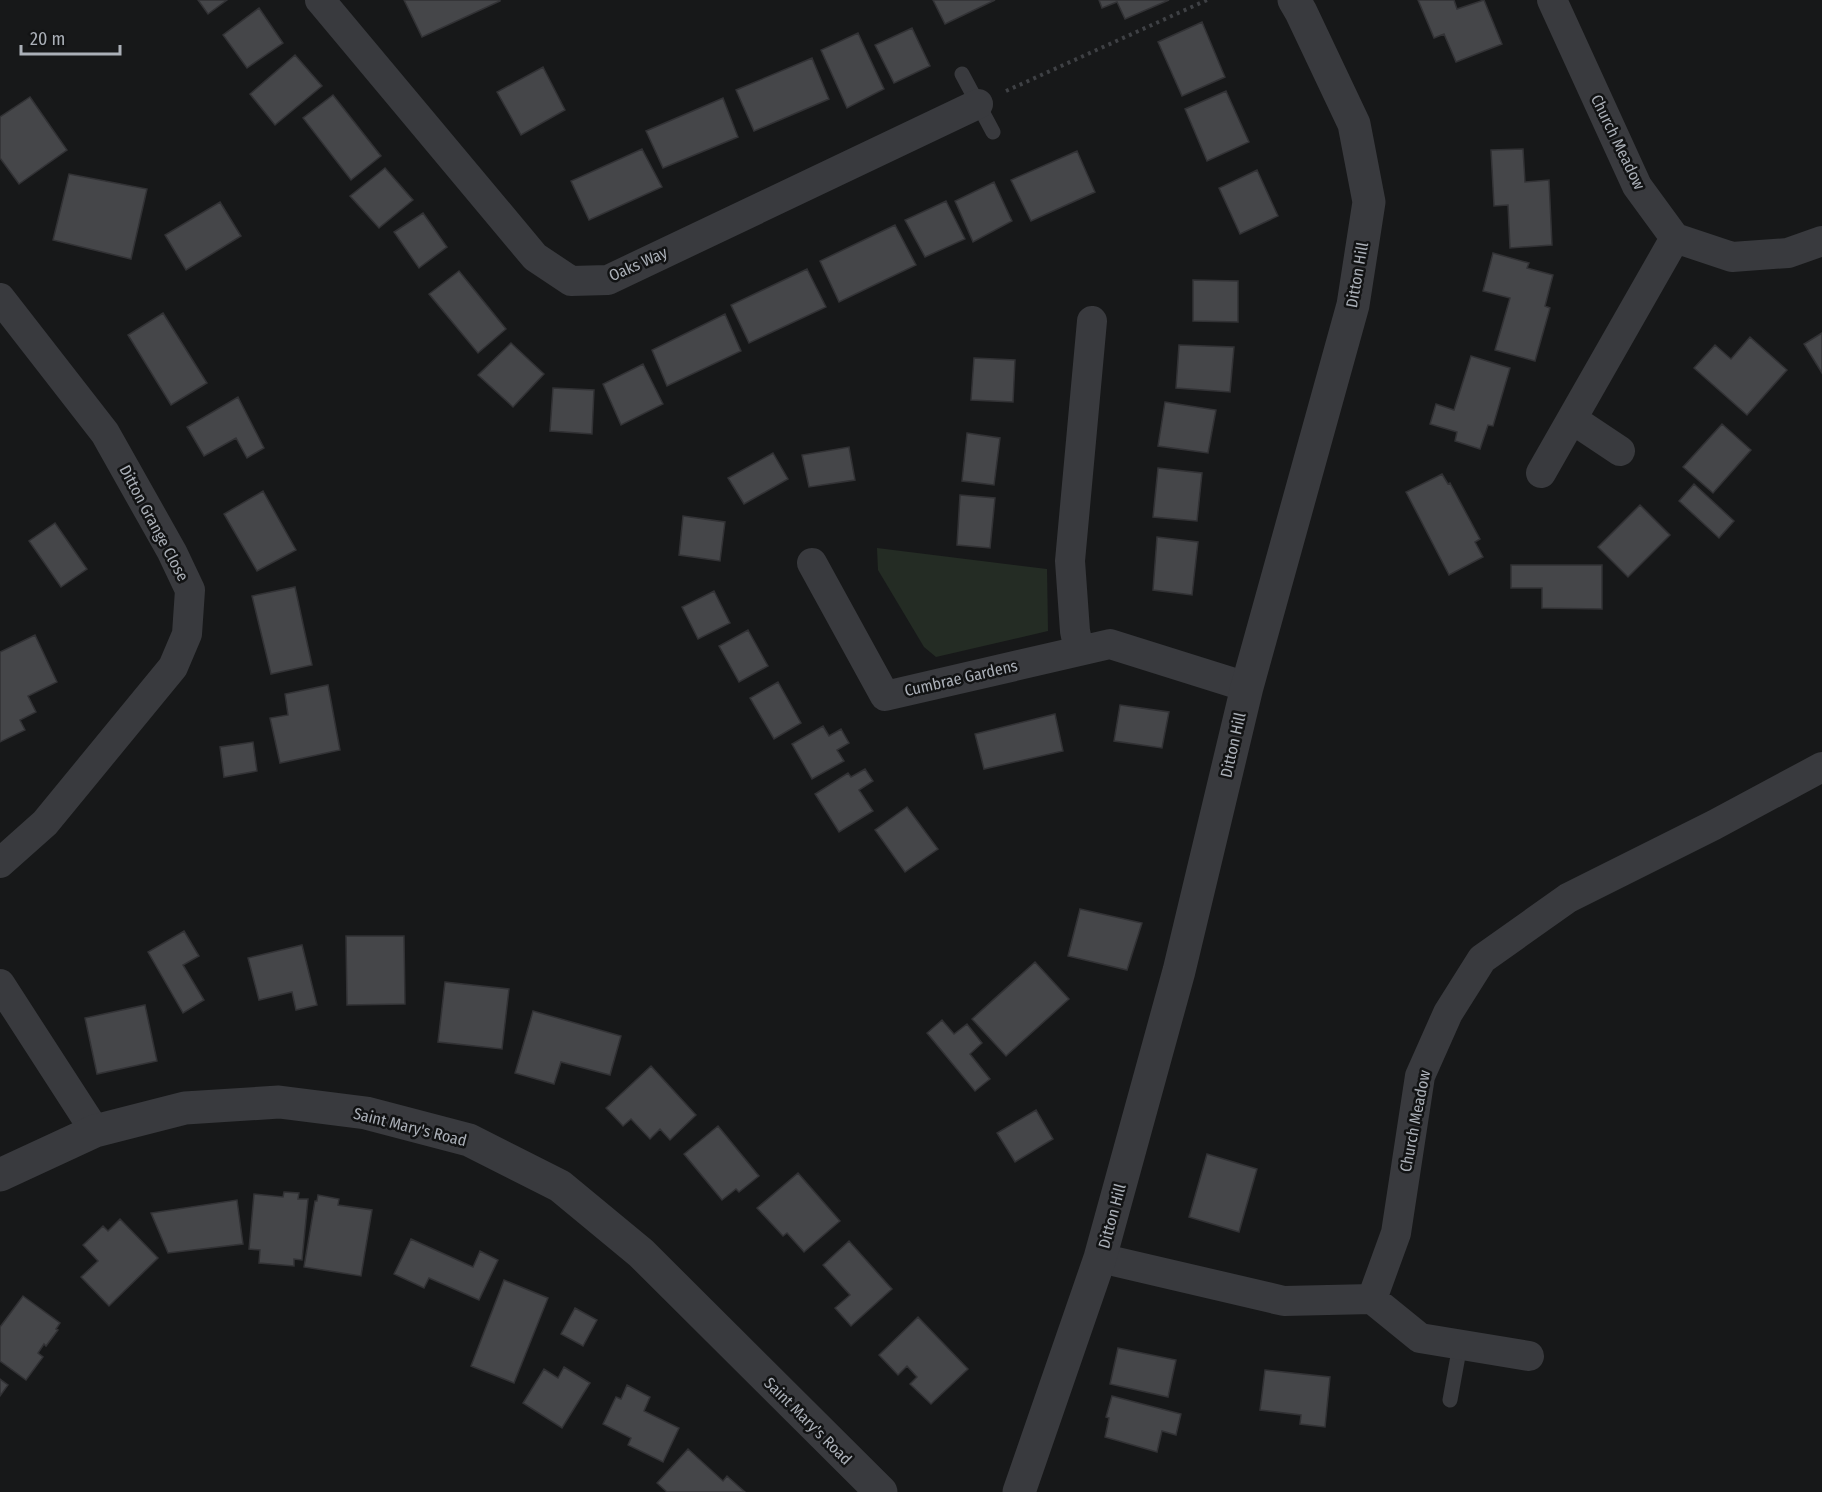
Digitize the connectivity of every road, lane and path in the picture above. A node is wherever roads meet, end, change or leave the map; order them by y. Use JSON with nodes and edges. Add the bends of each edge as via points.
{"nodes":[{"id":1,"x":320,"y":0,"type":"edge"},
{"id":2,"x":1208,"y":0,"type":"edge"},
{"id":3,"x":1294,"y":0,"type":"edge"},
{"id":4,"x":1552,"y":0,"type":"edge"},
{"id":5,"x":962,"y":74,"type":"dead end"},
{"id":6,"x":978,"y":104,"type":"junction"},
{"id":7,"x":993,"y":132,"type":"dead end"},
{"id":8,"x":1676,"y":238,"type":"junction"},
{"id":9,"x":1822,"y":241,"type":"edge"},
{"id":10,"x":0,"y":298,"type":"edge"},
{"id":11,"x":1092,"y":321,"type":"dead end"},
{"id":12,"x":1572,"y":419,"type":"junction"},
{"id":13,"x":1620,"y":451,"type":"dead end"},
{"id":14,"x":1541,"y":474,"type":"dead end"},
{"id":15,"x":812,"y":563,"type":"dead end"},
{"id":16,"x":1079,"y":651,"type":"junction"},
{"id":17,"x":1247,"y":687,"type":"junction"},
{"id":18,"x":1822,"y":767,"type":"edge"},
{"id":19,"x":0,"y":863,"type":"edge"},
{"id":20,"x":0,"y":984,"type":"edge"},
{"id":21,"x":95,"y":1131,"type":"junction"},
{"id":22,"x":0,"y":1175,"type":"edge"},
{"id":23,"x":1100,"y":1258,"type":"junction"},
{"id":24,"x":1372,"y":1299,"type":"junction"},
{"id":25,"x":1460,"y":1345,"type":"junction"},
{"id":26,"x":1529,"y":1356,"type":"dead end"},
{"id":27,"x":1450,"y":1400,"type":"dead end"},
{"id":28,"x":881,"y":1492,"type":"edge"},
{"id":29,"x":1019,"y":1492,"type":"edge"}],
"edges":[{"from":1,"to":6,"type":"street","name":"Oaks Way","via":[[536,257],[571,281],[608,280]]},
{"from":2,"to":6,"type":"path"},
{"from":3,"to":17,"type":"street","name":"Ditton Hill","via":[[1354,124],[1369,202],[1353,305]]},
{"from":4,"to":8,"type":"street","name":"Church Meadow","via":[[1637,186]]},
{"from":5,"to":6,"type":"lane"},
{"from":6,"to":7,"type":"lane"},
{"from":8,"to":9,"type":"street","via":[[1732,257],[1788,252]]},
{"from":8,"to":12,"type":"street"},
{"from":10,"to":19,"type":"street","name":"Ditton Grange Close","via":[[105,433],[190,590],[187,634],[172,667],[45,823]]},
{"from":11,"to":16,"type":"street","via":[[1070,561]]},
{"from":12,"to":13,"type":"street"},
{"from":12,"to":14,"type":"street"},
{"from":15,"to":16,"type":"street","name":"Cumbrae Gardens","via":[[885,696]]},
{"from":16,"to":17,"type":"street","name":"Cumbrae Gardens","via":[[1110,644]]},
{"from":17,"to":23,"type":"street","name":"Ditton Hill","via":[[1179,971]]},
{"from":18,"to":24,"type":"street","name":"Church Meadow","via":[[1568,898],[1482,959],[1448,1013],[1420,1076],[1395,1233]]},
{"from":20,"to":21,"type":"street"},
{"from":21,"to":22,"type":"street","name":"Saint Mary's Road"},
{"from":21,"to":28,"type":"street","name":"Saint Mary's Road","via":[[185,1108],[279,1102],[366,1113],[470,1140],[560,1186],[641,1253]]},
{"from":23,"to":24,"type":"street","via":[[1284,1301]]},
{"from":23,"to":29,"type":"street","name":"Ditton Hill"},
{"from":24,"to":25,"type":"street","via":[[1419,1338]]},
{"from":25,"to":26,"type":"street"},
{"from":25,"to":27,"type":"lane"}]}
